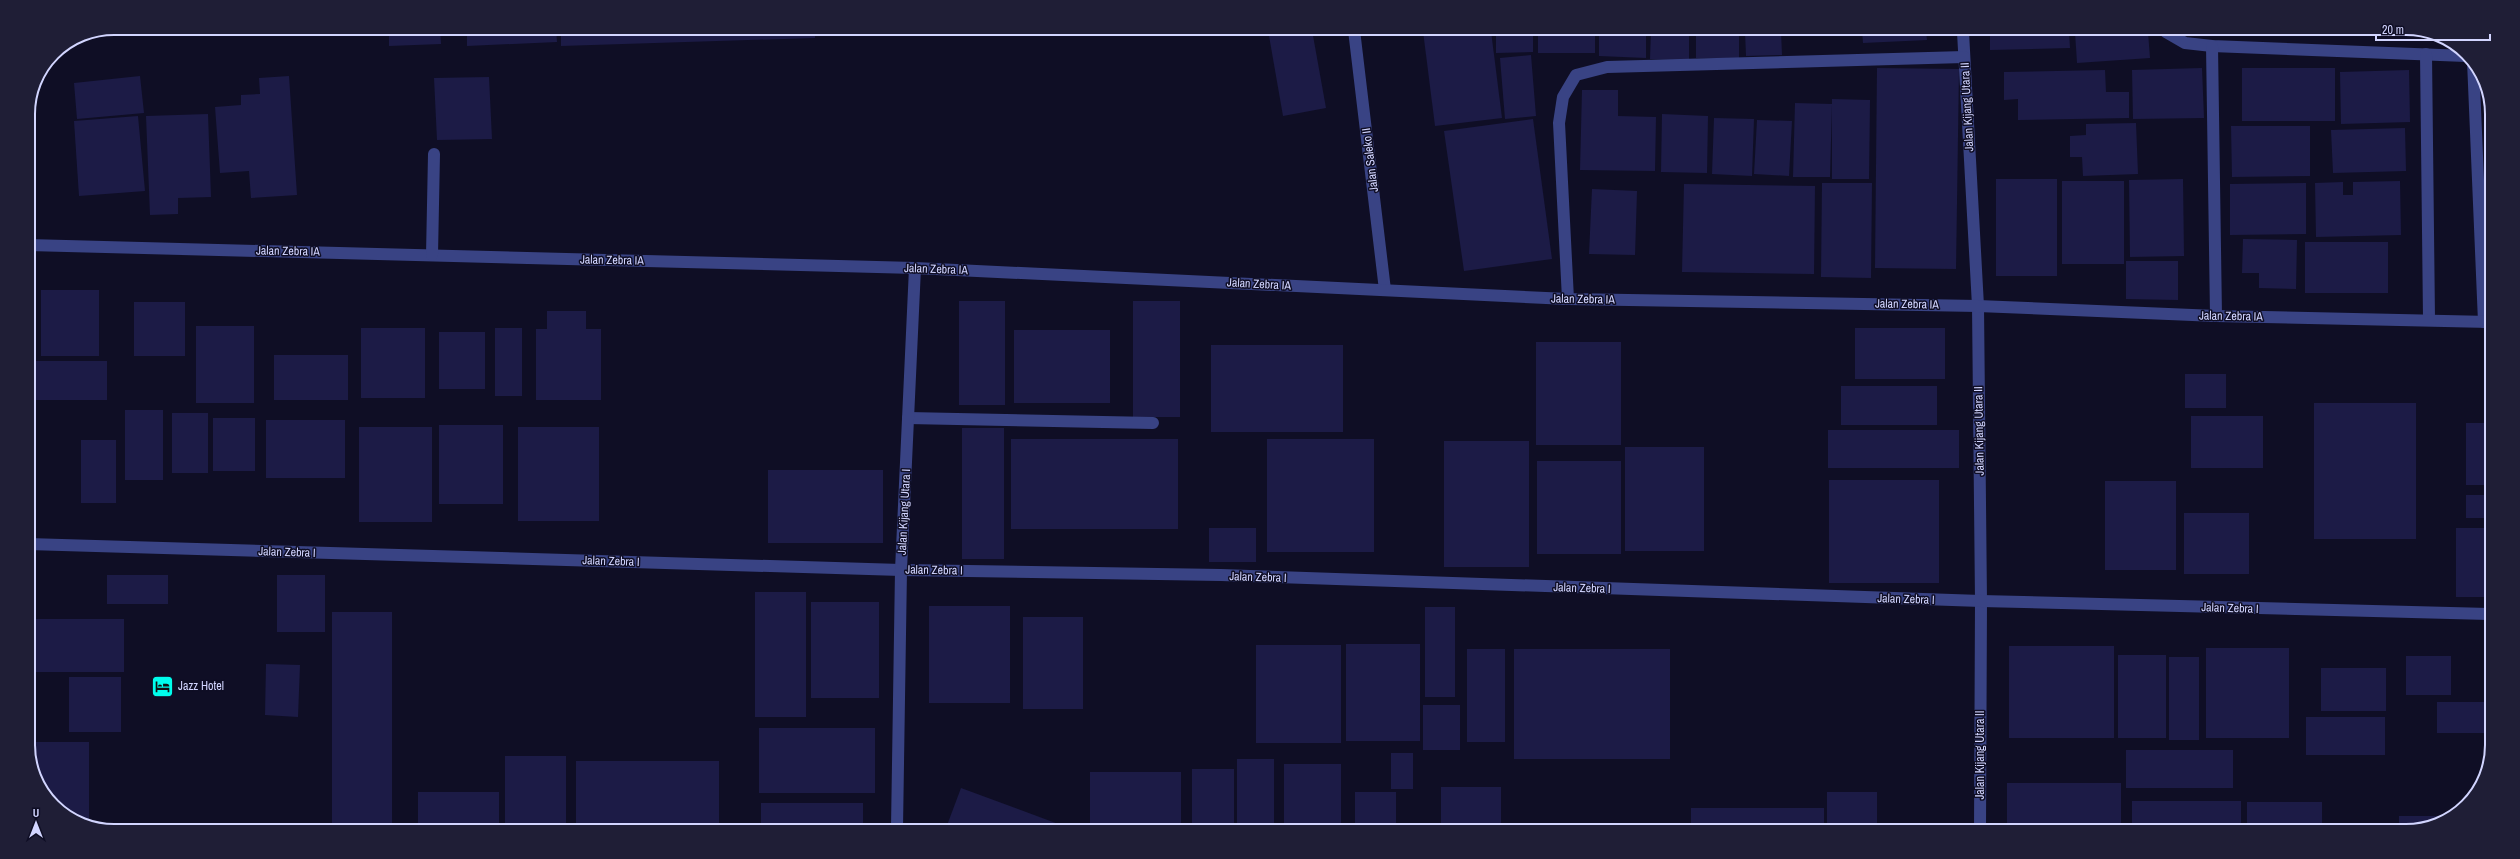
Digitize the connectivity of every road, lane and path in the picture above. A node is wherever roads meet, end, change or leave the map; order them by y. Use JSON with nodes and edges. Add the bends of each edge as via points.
{"nodes":[{"id":1,"x":1355,"y":35,"type":"edge"},
{"id":2,"x":1963,"y":35,"type":"edge"},
{"id":3,"x":2171,"y":35,"type":"edge"},
{"id":4,"x":2212,"y":46,"type":"junction"},
{"id":5,"x":2426,"y":54,"type":"junction"},
{"id":6,"x":2459,"y":56,"type":"edge"},
{"id":7,"x":1964,"y":57,"type":"junction"},
{"id":8,"x":2474,"y":73,"type":"edge"},
{"id":9,"x":434,"y":154,"type":"dead end"},
{"id":10,"x":35,"y":245,"type":"edge"},
{"id":11,"x":432,"y":255,"type":"junction"},
{"id":12,"x":915,"y":268,"type":"junction"},
{"id":13,"x":2485,"y":285,"type":"edge"},
{"id":14,"x":1385,"y":290,"type":"junction"},
{"id":15,"x":1568,"y":299,"type":"junction"},
{"id":16,"x":1978,"y":306,"type":"junction"},
{"id":17,"x":2216,"y":316,"type":"junction"},
{"id":18,"x":2429,"y":319,"type":"junction"},
{"id":19,"x":2485,"y":322,"type":"edge"},
{"id":20,"x":908,"y":418,"type":"junction"},
{"id":21,"x":1153,"y":423,"type":"dead end"},
{"id":22,"x":35,"y":544,"type":"edge"},
{"id":23,"x":901,"y":570,"type":"junction"},
{"id":24,"x":1981,"y":601,"type":"junction"},
{"id":25,"x":2485,"y":614,"type":"edge"},
{"id":26,"x":897,"y":824,"type":"edge"},
{"id":27,"x":1980,"y":824,"type":"edge"}],
"edges":[{"from":1,"to":14,"type":"street","name":"Jalan Saleko II"},
{"from":2,"to":7,"type":"street","name":"Jalan Kijang Utara II"},
{"from":3,"to":4,"type":"street","via":[[2185,43]]},
{"from":4,"to":5,"type":"street"},
{"from":4,"to":17,"type":"street"},
{"from":5,"to":6,"type":"street"},
{"from":5,"to":18,"type":"street"},
{"from":7,"to":15,"type":"street","via":[[1607,67],[1576,75],[1563,97],[1559,123]]},
{"from":7,"to":16,"type":"street","name":"Jalan Kijang Utara II"},
{"from":8,"to":13,"type":"street"},
{"from":9,"to":11,"type":"street"},
{"from":10,"to":11,"type":"street","name":"Jalan Zebra IA"},
{"from":11,"to":12,"type":"street","name":"Jalan Zebra IA"},
{"from":12,"to":14,"type":"street","name":"Jalan Zebra IA"},
{"from":12,"to":20,"type":"street","name":"Jalan Kijang Utara I"},
{"from":14,"to":15,"type":"street","name":"Jalan Zebra IA"},
{"from":15,"to":16,"type":"street","name":"Jalan Zebra IA"},
{"from":16,"to":17,"type":"street","name":"Jalan Zebra IA"},
{"from":16,"to":24,"type":"street","name":"Jalan Kijang Utara II"},
{"from":17,"to":18,"type":"street","name":"Jalan Zebra IA"},
{"from":18,"to":19,"type":"street","name":"Jalan Zebra IA"},
{"from":20,"to":21,"type":"street"},
{"from":20,"to":23,"type":"street","name":"Jalan Kijang Utara I"},
{"from":22,"to":23,"type":"street","name":"Jalan Zebra I"},
{"from":23,"to":24,"type":"street","name":"Jalan Zebra I","via":[[1221,575]]},
{"from":23,"to":26,"type":"street","name":"Jalan Kijang Utara I"},
{"from":24,"to":25,"type":"street","name":"Jalan Zebra I"},
{"from":24,"to":27,"type":"street","name":"Jalan Kijang Utara II"}]}
